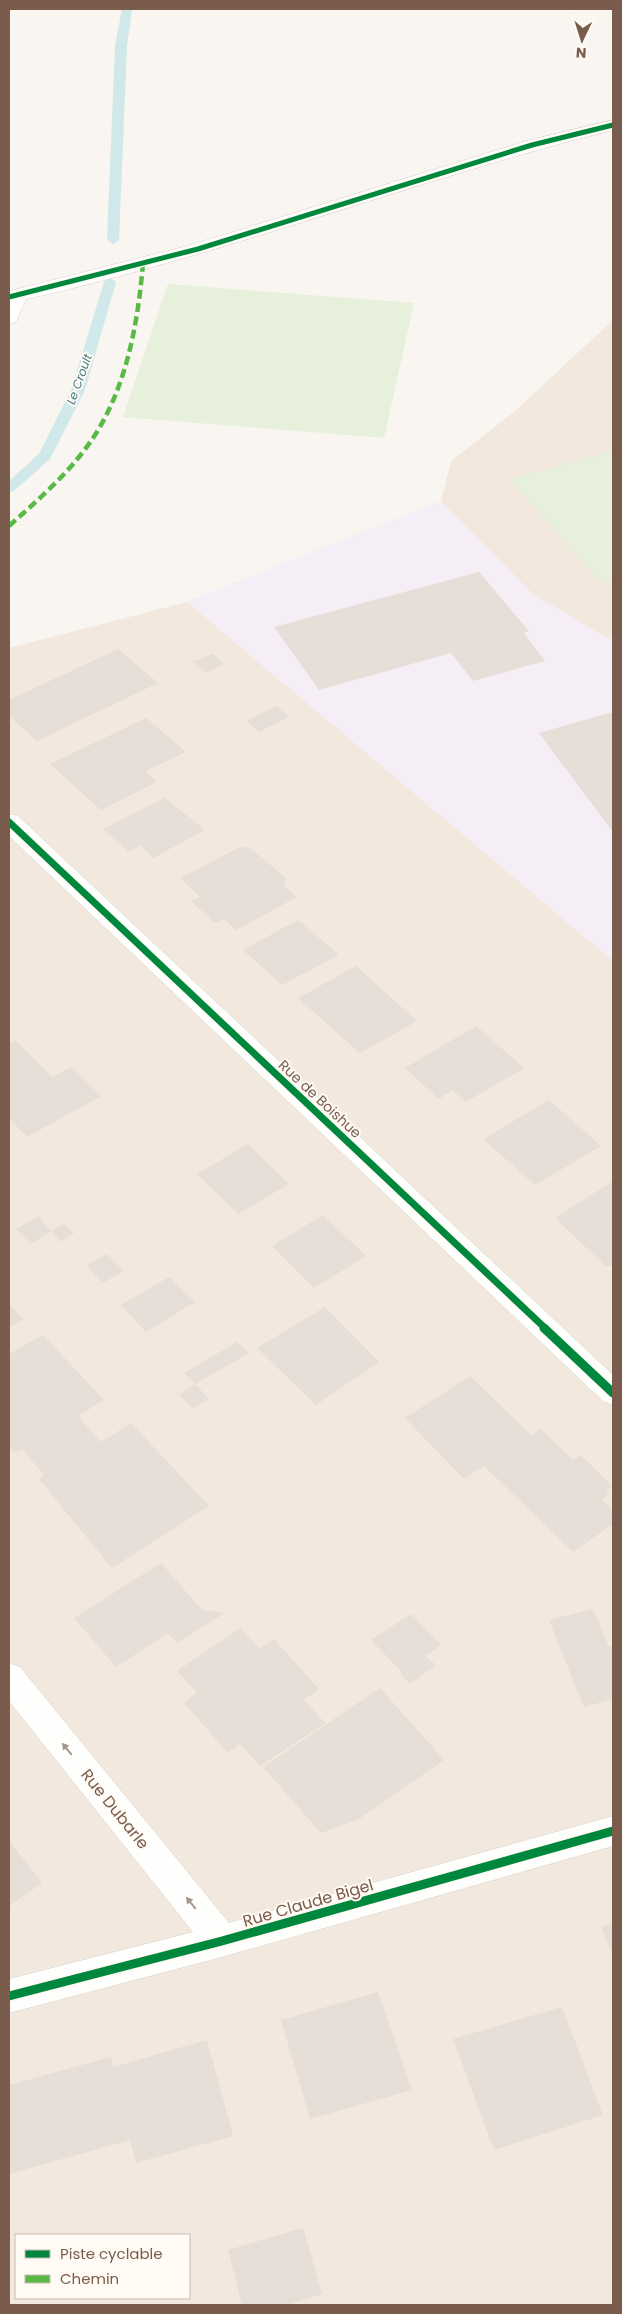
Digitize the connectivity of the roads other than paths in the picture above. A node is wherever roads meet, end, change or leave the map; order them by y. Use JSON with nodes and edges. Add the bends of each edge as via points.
{"nodes":[{"id":1,"x":613,"y":125,"type":"edge"},
{"id":2,"x":13,"y":296,"type":"edge"},
{"id":3,"x":9,"y":318,"type":"edge"},
{"id":4,"x":9,"y":822,"type":"edge"},
{"id":5,"x":613,"y":1394,"type":"edge"},
{"id":6,"x":9,"y":1677,"type":"edge"},
{"id":7,"x":613,"y":1831,"type":"edge"},
{"id":8,"x":222,"y":1941,"type":"junction"},
{"id":9,"x":9,"y":1996,"type":"edge"}],
"edges":[{"from":1,"to":2,"type":"street","via":[[532,145],[198,249]]},
{"from":2,"to":3,"type":"street"},
{"from":4,"to":5,"type":"street","name":"Rue de Boishue"},
{"from":8,"to":6,"type":"street","name":"Rue Dubarle","one_way":true},
{"from":7,"to":8,"type":"street","name":"Rue Claude Bigel"},
{"from":8,"to":9,"type":"street","name":"Rue Claude Bigel"}]}
